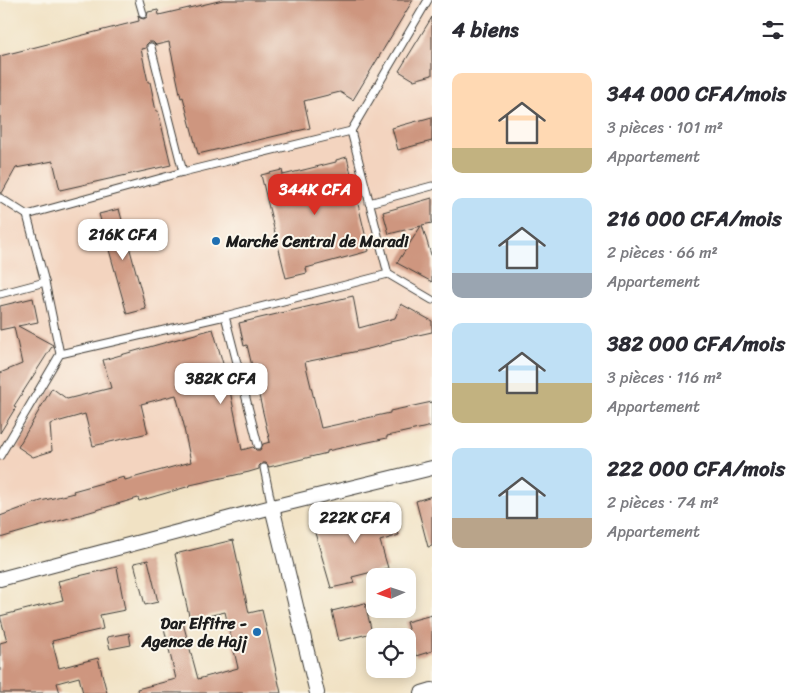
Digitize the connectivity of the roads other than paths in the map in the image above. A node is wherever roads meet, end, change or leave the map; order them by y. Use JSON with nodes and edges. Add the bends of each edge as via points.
{"nodes":[{"id":1,"x":139,"y":0,"type":"edge"},
{"id":2,"x":428,"y":0,"type":"edge"},
{"id":3,"x":142,"y":14,"type":"dead end"},
{"id":4,"x":151,"y":47,"type":"dead end"},
{"id":5,"x":351,"y":131,"type":"junction"},
{"id":6,"x":184,"y":172,"type":"junction"},
{"id":7,"x":432,"y":186,"type":"edge"},
{"id":8,"x":0,"y":198,"type":"edge"},
{"id":9,"x":369,"y":203,"type":"junction"},
{"id":10,"x":27,"y":215,"type":"junction"},
{"id":11,"x":388,"y":274,"type":"junction"},
{"id":12,"x":45,"y":282,"type":"junction"},
{"id":13,"x":0,"y":294,"type":"edge"},
{"id":14,"x":432,"y":300,"type":"edge"},
{"id":15,"x":225,"y":316,"type":"junction"},
{"id":16,"x":60,"y":354,"type":"junction"},
{"id":17,"x":258,"y":446,"type":"dead end"},
{"id":18,"x":0,"y":456,"type":"edge"},
{"id":19,"x":264,"y":468,"type":"dead end"},
{"id":20,"x":432,"y":468,"type":"edge"},
{"id":21,"x":272,"y":507,"type":"junction"},
{"id":22,"x":0,"y":579,"type":"edge"},
{"id":23,"x":432,"y":690,"type":"edge"},
{"id":24,"x":317,"y":693,"type":"edge"},
{"id":25,"x":422,"y":693,"type":"edge"}],
"edges":[{"from":1,"to":3,"type":"lane"},
{"from":2,"to":5,"type":"lane"},
{"from":4,"to":6,"type":"lane"},
{"from":5,"to":6,"type":"lane"},
{"from":5,"to":9,"type":"lane"},
{"from":6,"to":10,"type":"lane"},
{"from":7,"to":9,"type":"lane"},
{"from":8,"to":10,"type":"lane"},
{"from":9,"to":11,"type":"lane"},
{"from":10,"to":12,"type":"lane"},
{"from":11,"to":14,"type":"lane"},
{"from":11,"to":15,"type":"lane"},
{"from":12,"to":13,"type":"lane"},
{"from":12,"to":16,"type":"lane"},
{"from":15,"to":16,"type":"lane"},
{"from":15,"to":17,"type":"lane"},
{"from":16,"to":18,"type":"lane"},
{"from":19,"to":21,"type":"lane"},
{"from":20,"to":21,"type":"street"},
{"from":21,"to":22,"type":"street"},
{"from":21,"to":24,"type":"street"},
{"from":23,"to":25,"type":"street"}]}
